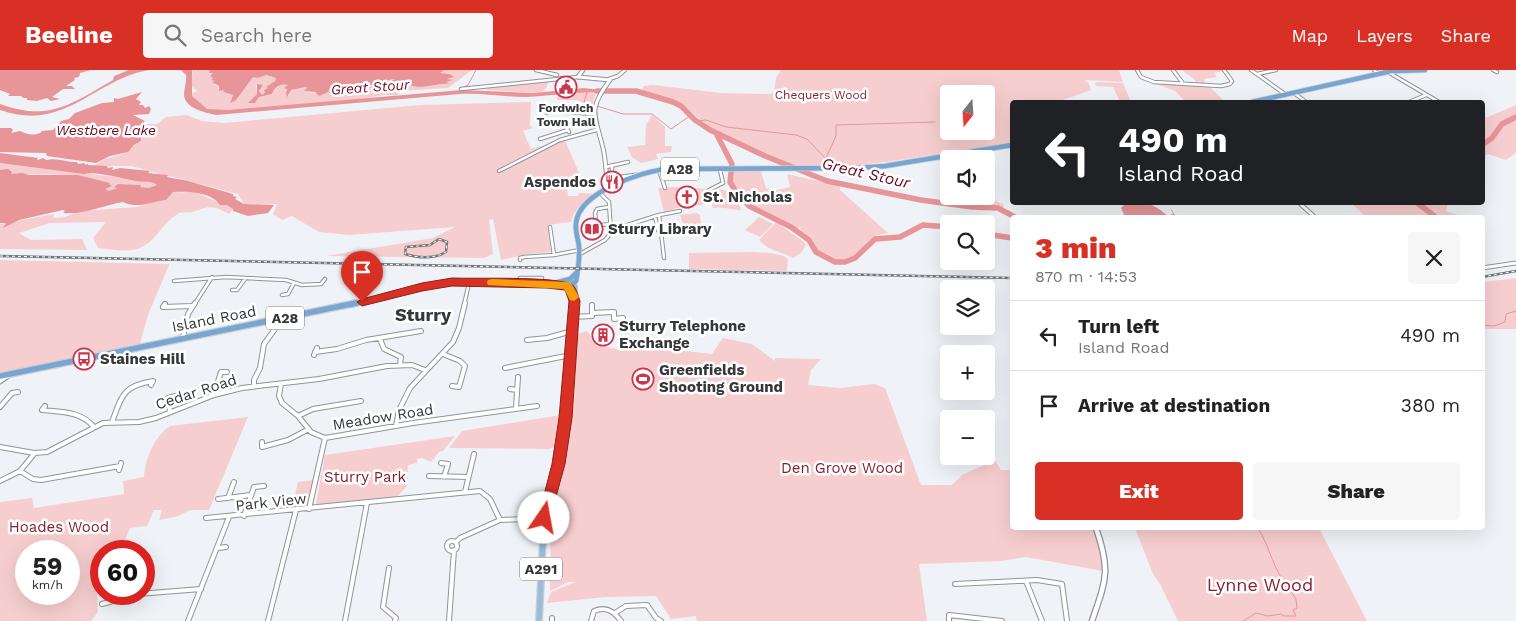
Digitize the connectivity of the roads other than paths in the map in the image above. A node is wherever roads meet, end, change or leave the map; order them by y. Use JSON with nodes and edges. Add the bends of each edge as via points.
{"nodes":[{"id":1,"x":536,"y":70,"type":"edge"},
{"id":2,"x":556,"y":70,"type":"edge"},
{"id":3,"x":583,"y":70,"type":"edge"},
{"id":4,"x":625,"y":70,"type":"edge"},
{"id":5,"x":1137,"y":70,"type":"edge"},
{"id":6,"x":1173,"y":70,"type":"edge"},
{"id":7,"x":1224,"y":70,"type":"edge"},
{"id":8,"x":1250,"y":70,"type":"edge"},
{"id":9,"x":1276,"y":70,"type":"edge"},
{"id":10,"x":1374,"y":70,"type":"edge"},
{"id":11,"x":1428,"y":70,"type":"edge"},
{"id":12,"x":1493,"y":70,"type":"edge"},
{"id":13,"x":1389,"y":71,"type":"junction"},
{"id":14,"x":1396,"y":71,"type":"edge"},
{"id":15,"x":1497,"y":72,"type":"dead end"},
{"id":16,"x":1378,"y":73,"type":"junction"},
{"id":17,"x":1256,"y":74,"type":"junction"},
{"id":18,"x":557,"y":75,"type":"junction"},
{"id":19,"x":1397,"y":76,"type":"junction"},
{"id":20,"x":578,"y":77,"type":"junction"},
{"id":21,"x":562,"y":78,"type":"junction"},
{"id":22,"x":609,"y":79,"type":"junction"},
{"id":23,"x":555,"y":80,"type":"junction"},
{"id":24,"x":1182,"y":83,"type":"junction"},
{"id":25,"x":563,"y":88,"type":"dead end"},
{"id":26,"x":461,"y":89,"type":"dead end"},
{"id":27,"x":1293,"y":93,"type":"junction"},
{"id":28,"x":1286,"y":94,"type":"junction"},
{"id":29,"x":1426,"y":95,"type":"junction"},
{"id":30,"x":1260,"y":100,"type":"edge"},
{"id":31,"x":1303,"y":100,"type":"edge"},
{"id":32,"x":1414,"y":100,"type":"edge"},
{"id":33,"x":1435,"y":100,"type":"edge"},
{"id":34,"x":547,"y":113,"type":"dead end"},
{"id":35,"x":594,"y":114,"type":"junction"},
{"id":36,"x":568,"y":130,"type":"dead end"},
{"id":37,"x":596,"y":130,"type":"junction"},
{"id":38,"x":540,"y":134,"type":"dead end"},
{"id":39,"x":555,"y":134,"type":"junction"},
{"id":40,"x":560,"y":140,"type":"junction"},
{"id":41,"x":1010,"y":145,"type":"edge"},
{"id":42,"x":628,"y":162,"type":"dead end"},
{"id":43,"x":612,"y":165,"type":"junction"},
{"id":44,"x":606,"y":167,"type":"junction"},
{"id":45,"x":659,"y":169,"type":"junction"},
{"id":46,"x":722,"y":170,"type":"junction"},
{"id":47,"x":499,"y":171,"type":"dead end"},
{"id":48,"x":612,"y":173,"type":"dead end"},
{"id":49,"x":636,"y":175,"type":"junction"},
{"id":50,"x":607,"y":179,"type":"junction"},
{"id":51,"x":610,"y":188,"type":"junction"},
{"id":52,"x":665,"y":188,"type":"dead end"},
{"id":53,"x":710,"y":190,"type":"dead end"},
{"id":54,"x":601,"y":194,"type":"junction"},
{"id":55,"x":1301,"y":205,"type":"edge"},
{"id":56,"x":610,"y":207,"type":"junction"},
{"id":57,"x":680,"y":211,"type":"dead end"},
{"id":58,"x":1313,"y":215,"type":"edge"},
{"id":59,"x":657,"y":216,"type":"junction"},
{"id":60,"x":611,"y":224,"type":"junction"},
{"id":61,"x":550,"y":227,"type":"dead end"},
{"id":62,"x":612,"y":230,"type":"junction"},
{"id":63,"x":579,"y":252,"type":"junction"},
{"id":64,"x":554,"y":255,"type":"junction"},
{"id":65,"x":664,"y":258,"type":"dead end"},
{"id":66,"x":520,"y":260,"type":"dead end"},
{"id":67,"x":1516,"y":263,"type":"edge"},
{"id":68,"x":1485,"y":268,"type":"edge"},
{"id":69,"x":212,"y":277,"type":"junction"},
{"id":70,"x":542,"y":278,"type":"dead end"},
{"id":71,"x":245,"y":279,"type":"junction"},
{"id":72,"x":325,"y":279,"type":"dead end"},
{"id":73,"x":174,"y":281,"type":"dead end"},
{"id":74,"x":469,"y":282,"type":"junction"},
{"id":75,"x":569,"y":282,"type":"junction"},
{"id":76,"x":294,"y":283,"type":"junction"},
{"id":77,"x":518,"y":283,"type":"junction"},
{"id":78,"x":232,"y":290,"type":"dead end"},
{"id":79,"x":282,"y":295,"type":"dead end"},
{"id":80,"x":165,"y":304,"type":"dead end"},
{"id":81,"x":592,"y":305,"type":"dead end"},
{"id":82,"x":192,"y":306,"type":"junction"},
{"id":83,"x":592,"y":316,"type":"junction"},
{"id":84,"x":573,"y":317,"type":"junction"},
{"id":85,"x":623,"y":318,"type":"dead end"},
{"id":86,"x":278,"y":319,"type":"junction"},
{"id":87,"x":421,"y":331,"type":"dead end"},
{"id":88,"x":572,"y":331,"type":"junction"},
{"id":89,"x":183,"y":338,"type":"junction"},
{"id":90,"x":380,"y":339,"type":"junction"},
{"id":91,"x":526,"y":340,"type":"dead end"},
{"id":92,"x":315,"y":352,"type":"dead end"},
{"id":93,"x":403,"y":352,"type":"dead end"},
{"id":94,"x":443,"y":354,"type":"junction"},
{"id":95,"x":399,"y":355,"type":"junction"},
{"id":96,"x":572,"y":355,"type":"junction"},
{"id":97,"x":400,"y":365,"type":"junction"},
{"id":98,"x":505,"y":368,"type":"dead end"},
{"id":99,"x":425,"y":370,"type":"junction"},
{"id":100,"x":227,"y":372,"type":"dead end"},
{"id":101,"x":8,"y":374,"type":"junction"},
{"id":102,"x":0,"y":376,"type":"edge"},
{"id":103,"x":518,"y":378,"type":"dead end"},
{"id":104,"x":0,"y":381,"type":"edge"},
{"id":105,"x":280,"y":384,"type":"junction"},
{"id":106,"x":151,"y":386,"type":"dead end"},
{"id":107,"x":254,"y":386,"type":"junction"},
{"id":108,"x":452,"y":386,"type":"dead end"},
{"id":109,"x":510,"y":389,"type":"dead end"},
{"id":110,"x":517,"y":390,"type":"junction"},
{"id":111,"x":18,"y":392,"type":"dead end"},
{"id":112,"x":214,"y":395,"type":"junction"},
{"id":113,"x":175,"y":396,"type":"dead end"},
{"id":114,"x":361,"y":401,"type":"dead end"},
{"id":115,"x":0,"y":406,"type":"edge"},
{"id":116,"x":45,"y":406,"type":"dead end"},
{"id":117,"x":537,"y":406,"type":"dead end"},
{"id":118,"x":516,"y":408,"type":"junction"},
{"id":119,"x":170,"y":412,"type":"junction"},
{"id":120,"x":298,"y":416,"type":"junction"},
{"id":121,"x":112,"y":422,"type":"junction"},
{"id":122,"x":396,"y":426,"type":"junction"},
{"id":123,"x":94,"y":427,"type":"junction"},
{"id":124,"x":307,"y":430,"type":"junction"},
{"id":125,"x":325,"y":438,"type":"junction"},
{"id":126,"x":262,"y":442,"type":"dead end"},
{"id":127,"x":0,"y":447,"type":"edge"},
{"id":128,"x":34,"y":453,"type":"junction"},
{"id":129,"x":474,"y":454,"type":"dead end"},
{"id":130,"x":440,"y":463,"type":"dead end"},
{"id":131,"x":120,"y":466,"type":"dead end"},
{"id":132,"x":20,"y":471,"type":"junction"},
{"id":133,"x":429,"y":476,"type":"dead end"},
{"id":134,"x":444,"y":477,"type":"junction"},
{"id":135,"x":468,"y":477,"type":"junction"},
{"id":136,"x":0,"y":481,"type":"edge"},
{"id":137,"x":234,"y":482,"type":"dead end"},
{"id":138,"x":264,"y":486,"type":"dead end"},
{"id":139,"x":465,"y":492,"type":"junction"},
{"id":140,"x":251,"y":495,"type":"junction"},
{"id":141,"x":227,"y":498,"type":"junction"},
{"id":142,"x":218,"y":499,"type":"dead end"},
{"id":143,"x":367,"y":503,"type":"junction"},
{"id":144,"x":309,"y":509,"type":"junction"},
{"id":145,"x":296,"y":510,"type":"junction"},
{"id":146,"x":244,"y":516,"type":"junction"},
{"id":147,"x":229,"y":517,"type":"junction"},
{"id":148,"x":206,"y":518,"type":"dead end"},
{"id":149,"x":544,"y":518,"type":"junction"},
{"id":150,"x":500,"y":520,"type":"junction"},
{"id":151,"x":1097,"y":530,"type":"edge"},
{"id":152,"x":456,"y":542,"type":"junction"},
{"id":153,"x":226,"y":547,"type":"dead end"},
{"id":154,"x":218,"y":548,"type":"junction"},
{"id":155,"x":454,"y":550,"type":"junction"},
{"id":156,"x":390,"y":568,"type":"dead end"},
{"id":157,"x":1026,"y":581,"type":"junction"},
{"id":158,"x":955,"y":584,"type":"dead end"},
{"id":159,"x":201,"y":589,"type":"junction"},
{"id":160,"x":155,"y":593,"type":"edge"},
{"id":161,"x":615,"y":613,"type":"junction"},
{"id":162,"x":188,"y":621,"type":"edge"},
{"id":163,"x":268,"y":621,"type":"edge"},
{"id":164,"x":345,"y":621,"type":"edge"},
{"id":165,"x":396,"y":621,"type":"edge"},
{"id":166,"x":449,"y":621,"type":"edge"},
{"id":167,"x":539,"y":621,"type":"edge"},
{"id":168,"x":591,"y":621,"type":"edge"},
{"id":169,"x":621,"y":621,"type":"edge"},
{"id":170,"x":661,"y":621,"type":"edge"},
{"id":171,"x":949,"y":621,"type":"edge"},
{"id":172,"x":1002,"y":621,"type":"edge"},
{"id":173,"x":1042,"y":621,"type":"edge"},
{"id":174,"x":1067,"y":621,"type":"edge"},
{"id":175,"x":1092,"y":621,"type":"edge"}],
"edges":[{"from":1,"to":18,"type":"street"},
{"from":2,"to":18,"type":"street"},
{"from":3,"to":20,"type":"street"},
{"from":4,"to":22,"type":"street"},
{"from":5,"to":24,"type":"street","via":[[1148,80]]},
{"from":6,"to":24,"type":"street"},
{"from":7,"to":24,"type":"street","via":[[1232,81],[1228,85]]},
{"from":8,"to":17,"type":"street"},
{"from":9,"to":17,"type":"street"},
{"from":10,"to":16,"type":"street"},
{"from":11,"to":14,"type":"highway"},
{"from":12,"to":15,"type":"street"},
{"from":13,"to":14,"type":"highway"},
{"from":13,"to":16,"type":"highway"},
{"from":13,"to":19,"type":"street"},
{"from":14,"to":19,"type":"street"},
{"from":16,"to":27,"type":"highway"},
{"from":17,"to":28,"type":"street"},
{"from":18,"to":23,"type":"street"},
{"from":19,"to":29,"type":"street"},
{"from":20,"to":21,"type":"street"},
{"from":20,"to":22,"type":"street"},
{"from":21,"to":23,"type":"street"},
{"from":21,"to":25,"type":"street"},
{"from":22,"to":35,"type":"street","via":[[600,91]]},
{"from":23,"to":26,"type":"street"},
{"from":27,"to":28,"type":"highway"},
{"from":27,"to":31,"type":"street"},
{"from":28,"to":30,"type":"highway"},
{"from":29,"to":32,"type":"street"},
{"from":29,"to":33,"type":"street"},
{"from":34,"to":35,"type":"street"},
{"from":35,"to":37,"type":"street"},
{"from":36,"to":39,"type":"street"},
{"from":37,"to":40,"type":"street"},
{"from":37,"to":44,"type":"street"},
{"from":38,"to":39,"type":"street","via":[[542,138]]},
{"from":39,"to":40,"type":"street"},
{"from":40,"to":47,"type":"street"},
{"from":41,"to":46,"type":"highway","number":"A28","via":[[884,166]]},
{"from":42,"to":43,"type":"street"},
{"from":43,"to":44,"type":"street"},
{"from":43,"to":48,"type":"street"},
{"from":44,"to":50,"type":"street"},
{"from":45,"to":46,"type":"highway","number":"A28"},
{"from":45,"to":49,"type":"highway","number":"A28"},
{"from":45,"to":52,"type":"street"},
{"from":46,"to":53,"type":"street","via":[[723,183]]},
{"from":49,"to":50,"type":"street"},
{"from":49,"to":51,"type":"highway","number":"A28"},
{"from":50,"to":51,"type":"street"},
{"from":51,"to":54,"type":"highway","number":"A28"},
{"from":54,"to":56,"type":"street"},
{"from":54,"to":63,"type":"highway","number":"A28","via":[[583,208],[577,218]]},
{"from":55,"to":58,"type":"street"},
{"from":56,"to":60,"type":"street"},
{"from":56,"to":60,"type":"street","via":[[597,209],[595,213],[596,223]]},
{"from":57,"to":59,"type":"street"},
{"from":59,"to":62,"type":"street"},
{"from":59,"to":65,"type":"street"},
{"from":60,"to":62,"type":"street"},
{"from":61,"to":64,"type":"street"},
{"from":62,"to":63,"type":"street","via":[[607,241]]},
{"from":63,"to":64,"type":"street"},
{"from":63,"to":75,"type":"highway","number":"A28","via":[[576,281]]},
{"from":64,"to":66,"type":"street"},
{"from":67,"to":68,"type":"street"},
{"from":69,"to":71,"type":"street"},
{"from":69,"to":73,"type":"street"},
{"from":69,"to":82,"type":"street"},
{"from":70,"to":77,"type":"street","via":[[520,278]]},
{"from":71,"to":76,"type":"street"},
{"from":71,"to":78,"type":"street","via":[[237,290]]},
{"from":72,"to":76,"type":"street","via":[[321,284],[302,286]]},
{"from":74,"to":77,"type":"highway","name":"Island Road","number":"A28"},
{"from":74,"to":86,"type":"highway","name":"Island Road","number":"A28","via":[[434,285],[346,307]]},
{"from":74,"to":94,"type":"street","via":[[457,333]]},
{"from":75,"to":77,"type":"highway","name":"Island Road","number":"A28"},
{"from":75,"to":84,"type":"main road","number":"A291","via":[[574,298]]},
{"from":76,"to":79,"type":"street","via":[[288,294]]},
{"from":80,"to":82,"type":"street","via":[[163,307]]},
{"from":81,"to":83,"type":"street"},
{"from":82,"to":89,"type":"street"},
{"from":83,"to":84,"type":"street"},
{"from":83,"to":85,"type":"street","via":[[614,312],[614,319]]},
{"from":84,"to":88,"type":"main road","number":"A291"},
{"from":86,"to":89,"type":"highway","name":"Island Road","number":"A28"},
{"from":86,"to":107,"type":"street","via":[[264,344]]},
{"from":87,"to":90,"type":"street"},
{"from":88,"to":91,"type":"street"},
{"from":88,"to":96,"type":"main road","number":"A291"},
{"from":89,"to":101,"type":"highway","name":"Island Road","number":"A28"},
{"from":90,"to":92,"type":"street"},
{"from":90,"to":95,"type":"street","via":[[384,350]]},
{"from":93,"to":95,"type":"street"},
{"from":94,"to":99,"type":"street"},
{"from":94,"to":108,"type":"street","via":[[465,366],[459,387]]},
{"from":95,"to":97,"type":"street","via":[[402,359]]},
{"from":96,"to":98,"type":"street"},
{"from":96,"to":149,"type":"main road","number":"A291","via":[[562,447]]},
{"from":97,"to":99,"type":"street","name":"Cedar Road"},
{"from":97,"to":105,"type":"street","name":"Cedar Road"},
{"from":99,"to":122,"type":"street","via":[[406,392],[398,410]]},
{"from":100,"to":112,"type":"street","via":[[221,372]]},
{"from":101,"to":102,"type":"highway","name":"Island Road","number":"A28"},
{"from":101,"to":104,"type":"street"},
{"from":103,"to":110,"type":"street"},
{"from":105,"to":107,"type":"street","name":"Cedar Road"},
{"from":105,"to":120,"type":"street","via":[[279,398]]},
{"from":106,"to":121,"type":"street","via":[[153,381],[125,390]]},
{"from":107,"to":112,"type":"street","name":"Cedar Road"},
{"from":109,"to":110,"type":"street"},
{"from":110,"to":118,"type":"street"},
{"from":111,"to":115,"type":"street","via":[[12,393]]},
{"from":112,"to":119,"type":"street","name":"Cedar Road"},
{"from":113,"to":119,"type":"street","via":[[168,398]]},
{"from":114,"to":120,"type":"street","via":[[313,409]]},
{"from":116,"to":123,"type":"street","via":[[42,410],[82,415]]},
{"from":117,"to":118,"type":"street","name":"Meadow Road"},
{"from":118,"to":122,"type":"street","name":"Meadow Road"},
{"from":119,"to":121,"type":"street","name":"Cedar Road","via":[[139,422]]},
{"from":120,"to":124,"type":"street"},
{"from":121,"to":123,"type":"street","name":"Cedar Road"},
{"from":122,"to":125,"type":"street","name":"Meadow Road"},
{"from":123,"to":128,"type":"street","name":"Cedar Road","via":[[56,449]]},
{"from":124,"to":125,"type":"street","name":"Meadow Road"},
{"from":124,"to":126,"type":"street","via":[[288,440],[262,446]]},
{"from":125,"to":144,"type":"street"},
{"from":127,"to":128,"type":"street"},
{"from":128,"to":132,"type":"street"},
{"from":129,"to":135,"type":"street"},
{"from":130,"to":134,"type":"street","via":[[448,464]]},
{"from":131,"to":132,"type":"street","via":[[41,480]]},
{"from":132,"to":136,"type":"street"},
{"from":133,"to":134,"type":"street"},
{"from":134,"to":135,"type":"street"},
{"from":135,"to":139,"type":"street"},
{"from":137,"to":141,"type":"street"},
{"from":138,"to":140,"type":"street","via":[[254,487]]},
{"from":139,"to":143,"type":"street","name":"Park View"},
{"from":139,"to":150,"type":"street","name":"Park View","via":[[486,492]]},
{"from":140,"to":141,"type":"street"},
{"from":140,"to":146,"type":"street"},
{"from":141,"to":142,"type":"street"},
{"from":143,"to":144,"type":"street","name":"Park View"},
{"from":143,"to":164,"type":"street"},
{"from":144,"to":145,"type":"street","name":"Park View"},
{"from":145,"to":146,"type":"street","name":"Park View"},
{"from":145,"to":163,"type":"street"},
{"from":146,"to":147,"type":"street","name":"Park View"},
{"from":147,"to":148,"type":"street","name":"Park View"},
{"from":147,"to":154,"type":"street"},
{"from":149,"to":150,"type":"street"},
{"from":149,"to":167,"type":"main road","number":"A291"},
{"from":150,"to":152,"type":"street"},
{"from":151,"to":175,"type":"street","via":[[1105,558],[1105,574],[1104,589]]},
{"from":152,"to":155,"type":"street"},
{"from":152,"to":155,"type":"street","via":[[447,547]]},
{"from":153,"to":154,"type":"street"},
{"from":154,"to":159,"type":"street"},
{"from":155,"to":166,"type":"street"},
{"from":156,"to":165,"type":"street","via":[[385,581],[383,607]]},
{"from":157,"to":158,"type":"street"},
{"from":157,"to":173,"type":"street"},
{"from":157,"to":174,"type":"street","via":[[1038,578],[1062,584]]},
{"from":159,"to":160,"type":"street"},
{"from":159,"to":162,"type":"street"},
{"from":161,"to":168,"type":"street","via":[[598,609]]},
{"from":161,"to":169,"type":"street"},
{"from":161,"to":170,"type":"street","via":[[626,606],[647,605]]},
{"from":171,"to":172,"type":"street","via":[[950,615],[960,615]]}]}
